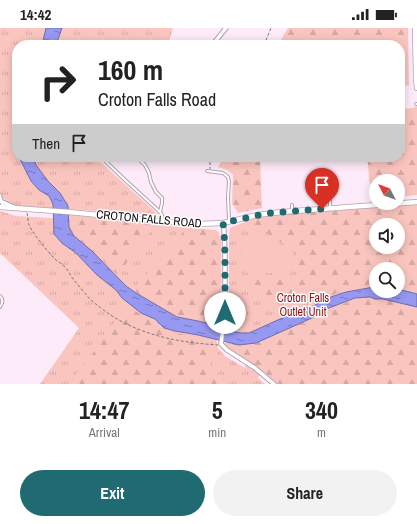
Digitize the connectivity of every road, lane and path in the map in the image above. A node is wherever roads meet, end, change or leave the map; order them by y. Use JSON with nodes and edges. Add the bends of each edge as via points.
{"nodes":[{"id":1,"x":226,"y":28,"type":"edge"},
{"id":2,"x":271,"y":28,"type":"edge"},
{"id":3,"x":415,"y":28,"type":"edge"},
{"id":4,"x":216,"y":40,"type":"edge"},
{"id":5,"x":266,"y":40,"type":"edge"},
{"id":6,"x":417,"y":88,"type":"edge"},
{"id":7,"x":106,"y":162,"type":"edge"},
{"id":8,"x":142,"y":162,"type":"edge"},
{"id":9,"x":209,"y":162,"type":"edge"},
{"id":10,"x":208,"y":171,"type":"joint"},
{"id":11,"x":0,"y":195,"type":"edge"},
{"id":12,"x":330,"y":200,"type":"dead end"},
{"id":13,"x":417,"y":202,"type":"edge"},
{"id":14,"x":1,"y":204,"type":"edge"},
{"id":15,"x":330,"y":208,"type":"junction"},
{"id":16,"x":24,"y":209,"type":"junction"},
{"id":17,"x":160,"y":212,"type":"junction"},
{"id":18,"x":166,"y":222,"type":"junction"},
{"id":19,"x":229,"y":222,"type":"junction"},
{"id":20,"x":223,"y":223,"type":"junction"},
{"id":21,"x":0,"y":296,"type":"edge"},
{"id":22,"x":0,"y":307,"type":"edge"},
{"id":23,"x":222,"y":346,"type":"junction"},
{"id":24,"x":274,"y":384,"type":"edge"}],
"edges":[{"from":1,"to":4,"type":"street"},
{"from":2,"to":5,"type":"path"},
{"from":3,"to":6,"type":"street"},
{"from":7,"to":17,"type":"lane"},
{"from":8,"to":17,"type":"lane","via":[[156,192],[162,198]]},
{"from":9,"to":10,"type":"path"},
{"from":10,"to":19,"type":"lane","via":[[223,173],[228,177]]},
{"from":11,"to":14,"type":"lane"},
{"from":12,"to":15,"type":"lane"},
{"from":13,"to":15,"type":"street","name":"CROTON FALLS ROAD"},
{"from":14,"to":16,"type":"street","name":"CROTON FALLS ROAD"},
{"from":15,"to":19,"type":"street","name":"CROTON FALLS ROAD","via":[[292,208]]},
{"from":16,"to":18,"type":"street","name":"CROTON FALLS ROAD"},
{"from":16,"to":23,"type":"path","via":[[41,243],[65,267],[89,298],[120,321],[158,336]]},
{"from":17,"to":18,"type":"lane"},
{"from":18,"to":20,"type":"street","name":"CROTON FALLS ROAD"},
{"from":19,"to":20,"type":"street","name":"CROTON FALLS ROAD"},
{"from":20,"to":23,"type":"street","via":[[225,313]]},
{"from":21,"to":22,"type":"lane"},
{"from":23,"to":24,"type":"street"}]}
